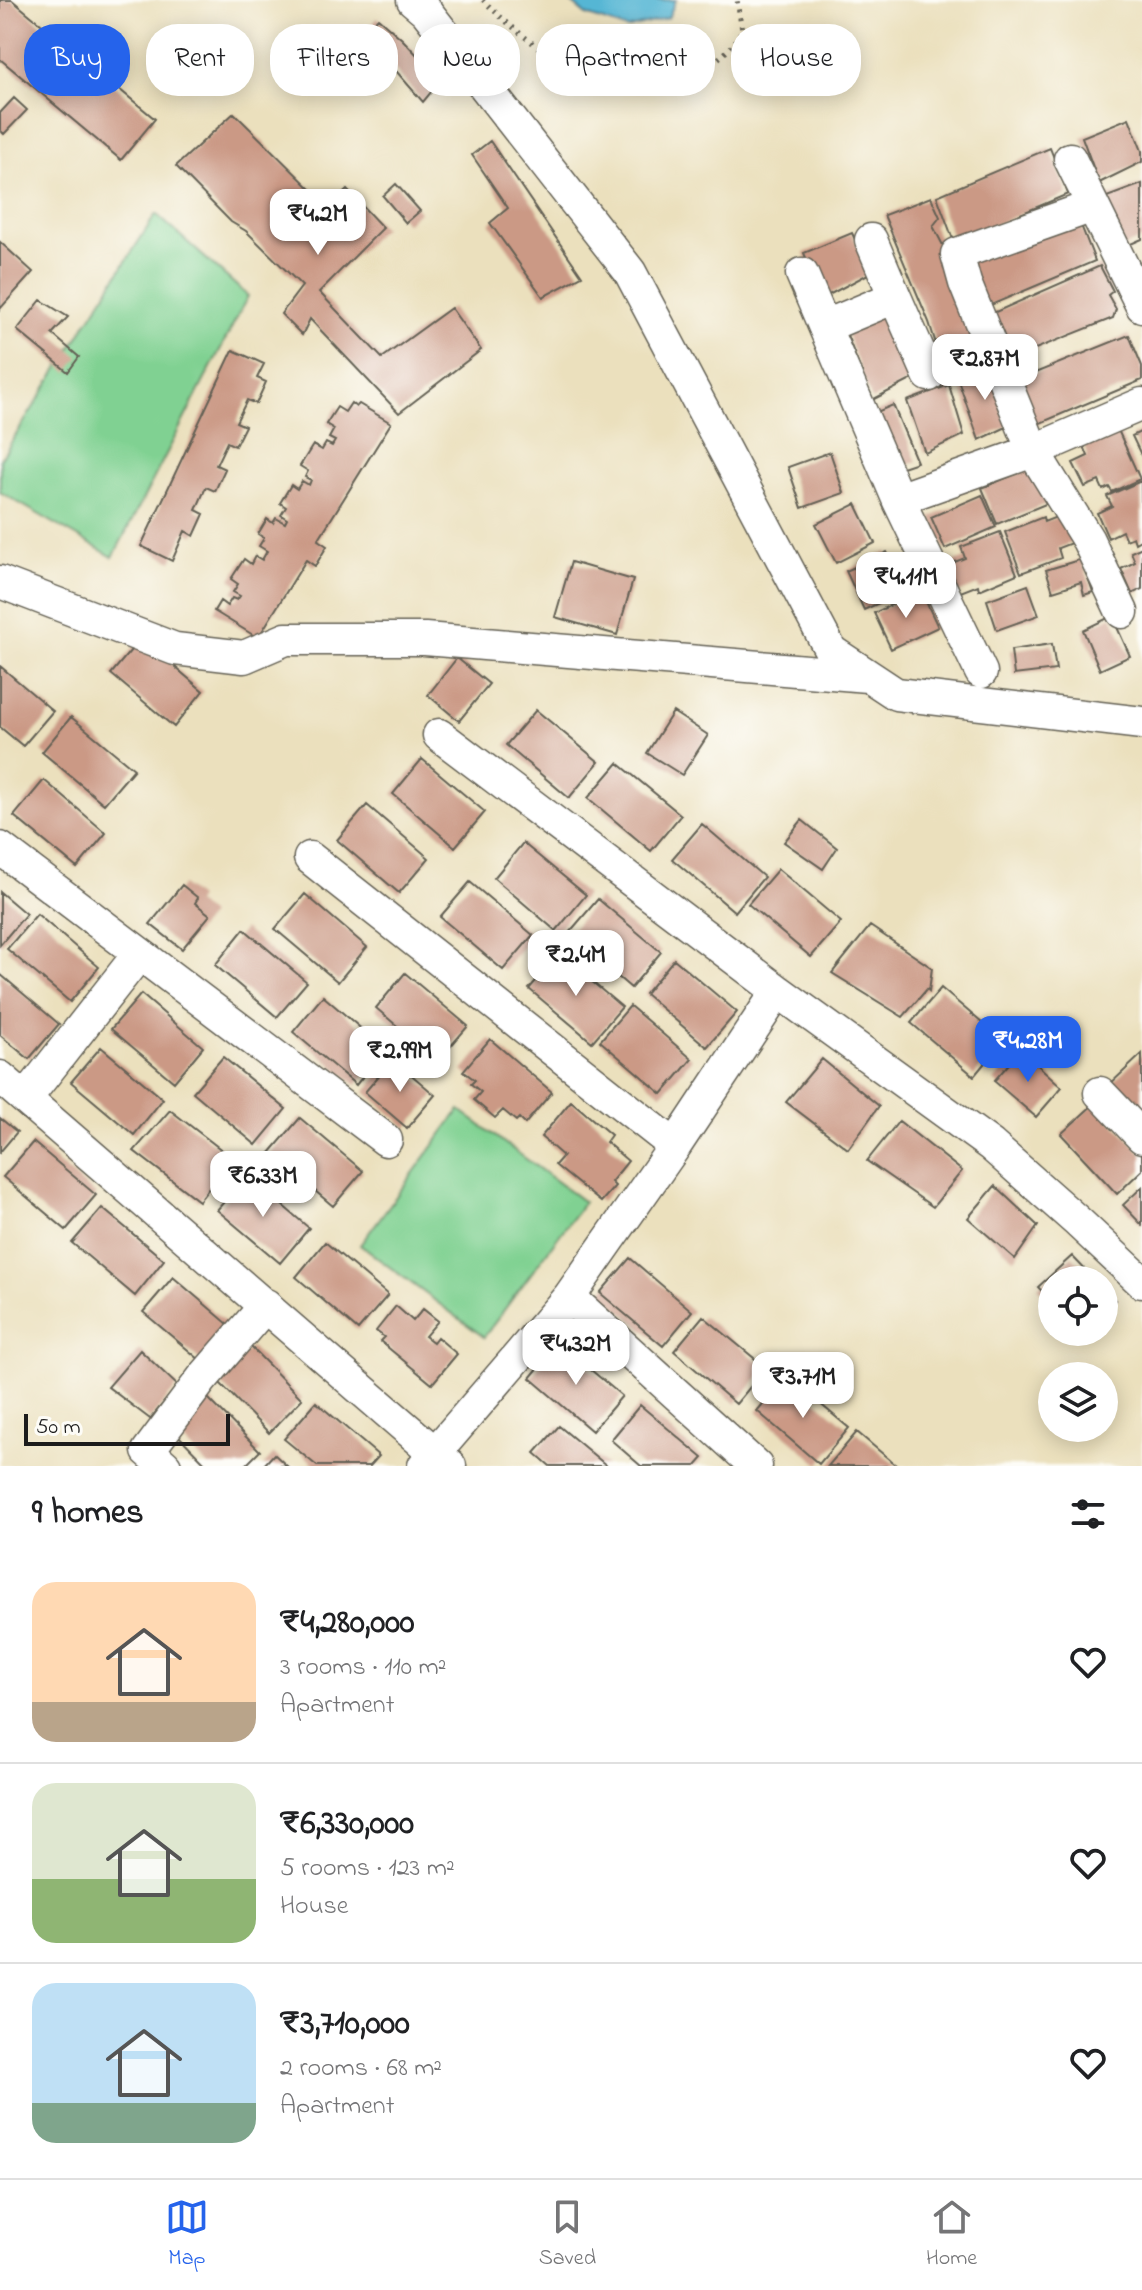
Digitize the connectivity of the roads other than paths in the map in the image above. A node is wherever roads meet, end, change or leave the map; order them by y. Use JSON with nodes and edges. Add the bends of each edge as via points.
{"nodes":[{"id":1,"x":413,"y":0,"type":"edge"},
{"id":2,"x":1070,"y":159,"type":"dead end"},
{"id":3,"x":1093,"y":206,"type":"junction"},
{"id":4,"x":871,"y":240,"type":"dead end"},
{"id":5,"x":802,"y":274,"type":"dead end"},
{"id":6,"x":895,"y":297,"type":"junction"},
{"id":7,"x":1142,"y":306,"type":"edge"},
{"id":8,"x":826,"y":326,"type":"junction"},
{"id":9,"x":929,"y":375,"type":"dead end"},
{"id":10,"x":1142,"y":404,"type":"edge"},
{"id":11,"x":1033,"y":451,"type":"junction"},
{"id":12,"x":898,"y":499,"type":"junction"},
{"id":13,"x":0,"y":582,"type":"edge"},
{"id":14,"x":1122,"y":612,"type":"dead end"},
{"id":15,"x":981,"y":672,"type":"dead end"},
{"id":16,"x":871,"y":676,"type":"junction"},
{"id":17,"x":1142,"y":723,"type":"edge"},
{"id":18,"x":439,"y":735,"type":"dead end"},
{"id":19,"x":0,"y":848,"type":"edge"},
{"id":20,"x":310,"y":858,"type":"dead end"},
{"id":21,"x":139,"y":954,"type":"junction"},
{"id":22,"x":778,"y":991,"type":"junction"},
{"id":23,"x":0,"y":1077,"type":"edge"},
{"id":24,"x":1100,"y":1093,"type":"dead end"},
{"id":25,"x":26,"y":1098,"type":"junction"},
{"id":26,"x":1142,"y":1137,"type":"edge"},
{"id":27,"x":386,"y":1140,"type":"dead end"},
{"id":28,"x":675,"y":1146,"type":"junction"},
{"id":29,"x":1142,"y":1282,"type":"edge"},
{"id":30,"x":569,"y":1297,"type":"junction"},
{"id":31,"x":266,"y":1305,"type":"junction"},
{"id":32,"x":436,"y":1462,"type":"edge"},
{"id":33,"x":165,"y":1466,"type":"edge"},
{"id":34,"x":756,"y":1466,"type":"edge"}],
"edges":[{"from":1,"to":16,"type":"street","via":[[630,272],[831,651]]},
{"from":2,"to":3,"type":"street"},
{"from":3,"to":7,"type":"street"},
{"from":3,"to":11,"type":"street","via":[[957,254]]},
{"from":4,"to":6,"type":"street"},
{"from":5,"to":8,"type":"street"},
{"from":6,"to":8,"type":"street"},
{"from":6,"to":9,"type":"street"},
{"from":8,"to":12,"type":"street"},
{"from":10,"to":11,"type":"street"},
{"from":11,"to":12,"type":"street"},
{"from":11,"to":14,"type":"street","via":[[1088,540]]},
{"from":12,"to":15,"type":"street"},
{"from":13,"to":16,"type":"street","via":[[175,649],[244,657],[286,639],[425,639]]},
{"from":16,"to":17,"type":"street","via":[[896,694]]},
{"from":18,"to":22,"type":"street"},
{"from":19,"to":21,"type":"street"},
{"from":20,"to":28,"type":"street"},
{"from":21,"to":25,"type":"street"},
{"from":21,"to":27,"type":"street"},
{"from":22,"to":28,"type":"street"},
{"from":22,"to":29,"type":"street","via":[[991,1145]]},
{"from":23,"to":25,"type":"street"},
{"from":24,"to":26,"type":"street"},
{"from":25,"to":31,"type":"street"},
{"from":28,"to":30,"type":"street"},
{"from":30,"to":32,"type":"street"},
{"from":30,"to":34,"type":"street"},
{"from":31,"to":32,"type":"street"},
{"from":31,"to":33,"type":"street","via":[[148,1451]]}]}
